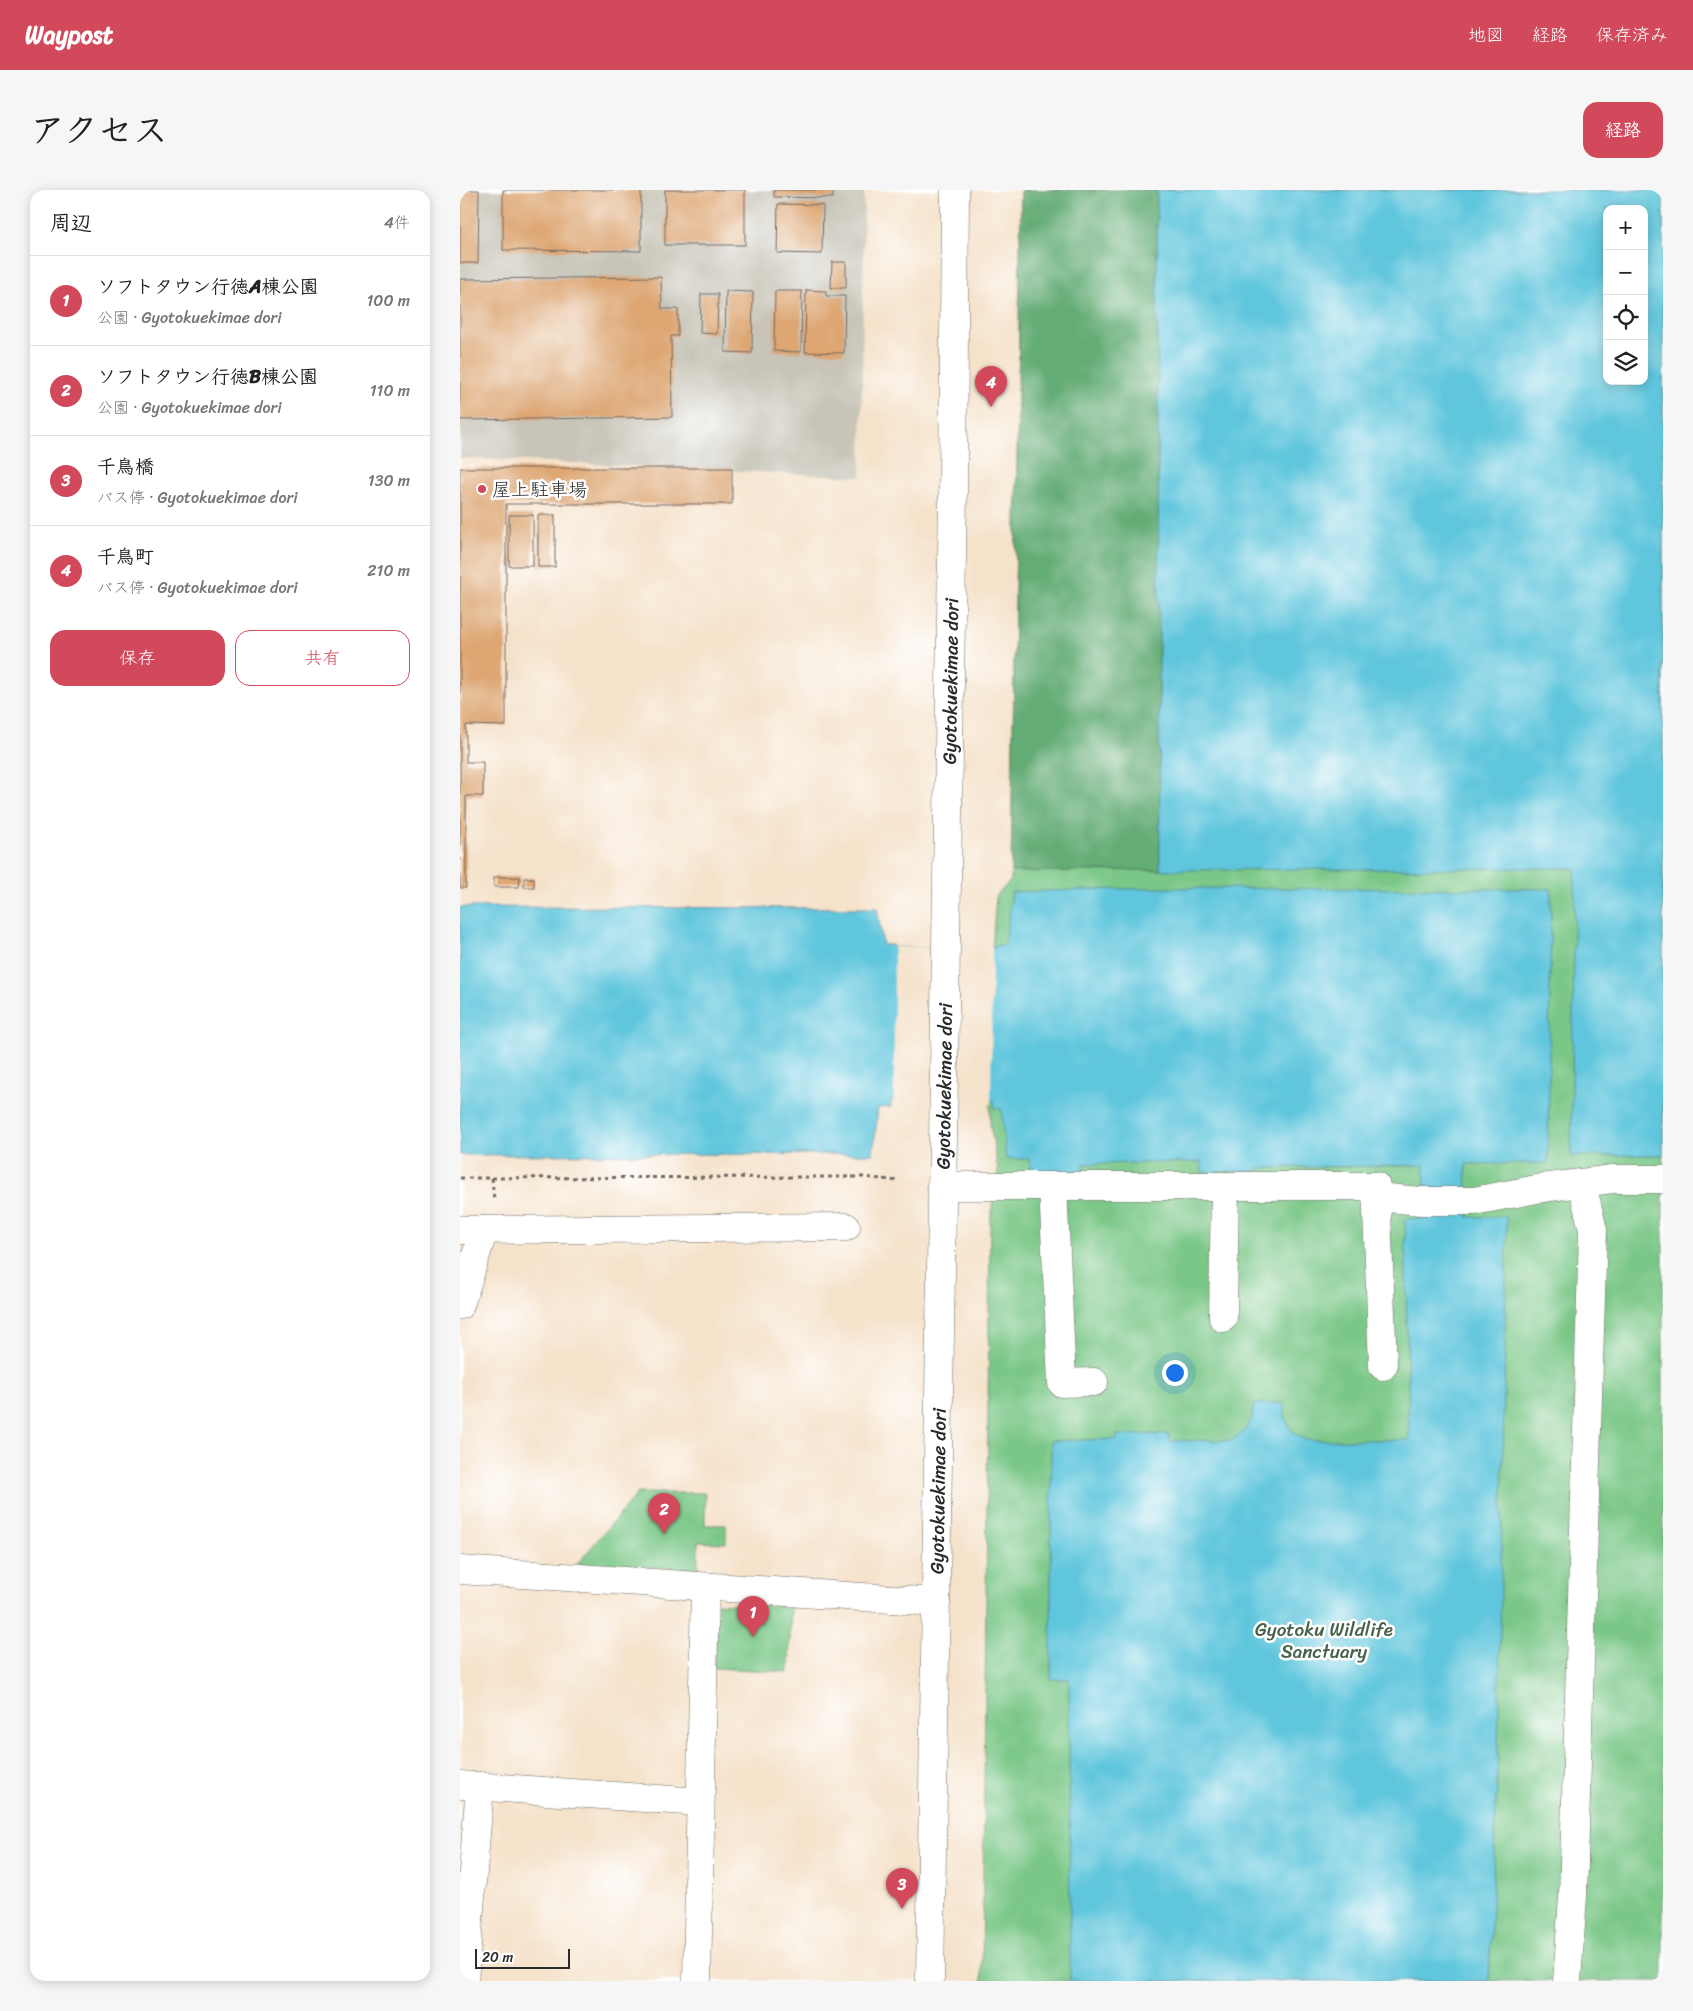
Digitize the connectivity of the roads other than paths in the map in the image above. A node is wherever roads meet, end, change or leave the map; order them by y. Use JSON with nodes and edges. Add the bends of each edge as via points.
{"nodes":[{"id":1,"x":955,"y":190,"type":"edge"},
{"id":2,"x":1663,"y":1178,"type":"edge"},
{"id":3,"x":1582,"y":1184,"type":"junction"},
{"id":4,"x":941,"y":1186,"type":"junction"},
{"id":5,"x":1053,"y":1186,"type":"junction"},
{"id":6,"x":1224,"y":1186,"type":"junction"},
{"id":7,"x":1376,"y":1197,"type":"junction"},
{"id":8,"x":846,"y":1227,"type":"dead end"},
{"id":9,"x":472,"y":1230,"type":"edge"},
{"id":10,"x":460,"y":1305,"type":"edge"},
{"id":11,"x":1224,"y":1318,"type":"dead end"},
{"id":12,"x":1383,"y":1366,"type":"dead end"},
{"id":13,"x":1094,"y":1382,"type":"dead end"},
{"id":14,"x":460,"y":1570,"type":"edge"},
{"id":15,"x":705,"y":1587,"type":"junction"},
{"id":16,"x":936,"y":1602,"type":"junction"},
{"id":17,"x":470,"y":1786,"type":"edge"},
{"id":18,"x":700,"y":1802,"type":"junction"},
{"id":19,"x":464,"y":1981,"type":"edge"},
{"id":20,"x":697,"y":1981,"type":"edge"},
{"id":21,"x":930,"y":1981,"type":"edge"},
{"id":22,"x":1567,"y":1981,"type":"edge"}],
"edges":[{"from":1,"to":4,"type":"street","name":"Gyotokuekimae dori"},
{"from":2,"to":3,"type":"street","via":[[1612,1179]]},
{"from":3,"to":7,"type":"street","via":[[1474,1201]]},
{"from":3,"to":22,"type":"street","via":[[1593,1230],[1574,1896]]},
{"from":4,"to":5,"type":"street"},
{"from":4,"to":16,"type":"street","name":"Gyotokuekimae dori"},
{"from":5,"to":6,"type":"street"},
{"from":5,"to":13,"type":"street","via":[[1062,1383]]},
{"from":6,"to":7,"type":"street","via":[[1376,1186]]},
{"from":6,"to":11,"type":"street"},
{"from":7,"to":12,"type":"street"},
{"from":8,"to":9,"type":"street"},
{"from":9,"to":10,"type":"street"},
{"from":14,"to":15,"type":"street"},
{"from":15,"to":16,"type":"street"},
{"from":15,"to":18,"type":"street"},
{"from":16,"to":21,"type":"street","name":"Gyotokuekimae dori"},
{"from":17,"to":18,"type":"street"},
{"from":17,"to":19,"type":"street"},
{"from":18,"to":20,"type":"street"}]}
